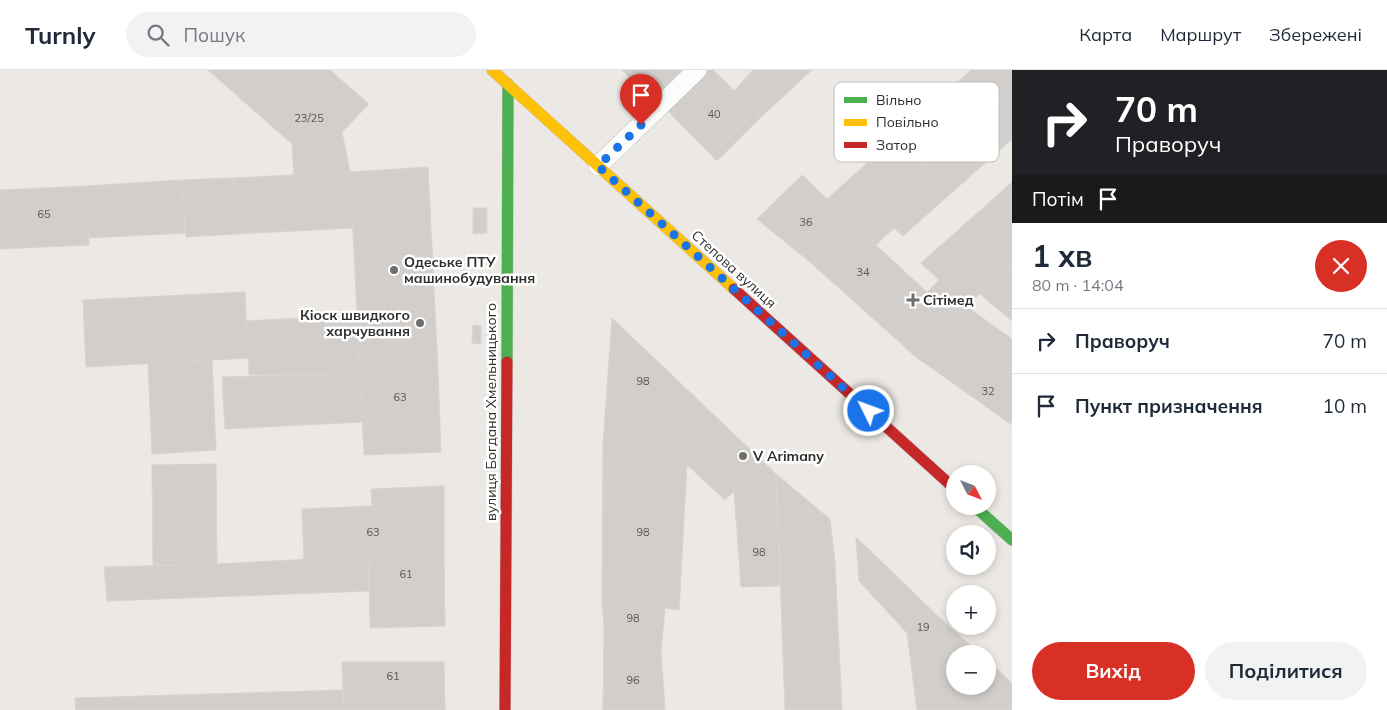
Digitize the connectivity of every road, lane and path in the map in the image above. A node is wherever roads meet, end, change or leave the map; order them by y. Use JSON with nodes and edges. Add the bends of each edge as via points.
{"nodes":[{"id":1,"x":492,"y":70,"type":"edge"},
{"id":2,"x":697,"y":70,"type":"edge"},
{"id":3,"x":508,"y":84,"type":"junction"},
{"id":4,"x":598,"y":166,"type":"junction"},
{"id":5,"x":946,"y":481,"type":"edge"},
{"id":6,"x":984,"y":515,"type":"edge"},
{"id":7,"x":1012,"y":540,"type":"edge"},
{"id":8,"x":505,"y":710,"type":"edge"}],
"edges":[{"from":1,"to":3,"type":"main road","name":"Степова вулиця"},
{"from":2,"to":4,"type":"lane"},
{"from":3,"to":4,"type":"main road","name":"Степова вулиця"},
{"from":3,"to":8,"type":"main road","name":"вулиця Богдана Хмельницького"},
{"from":4,"to":5,"type":"main road","name":"Степова вулиця"},
{"from":6,"to":7,"type":"main road"}]}
